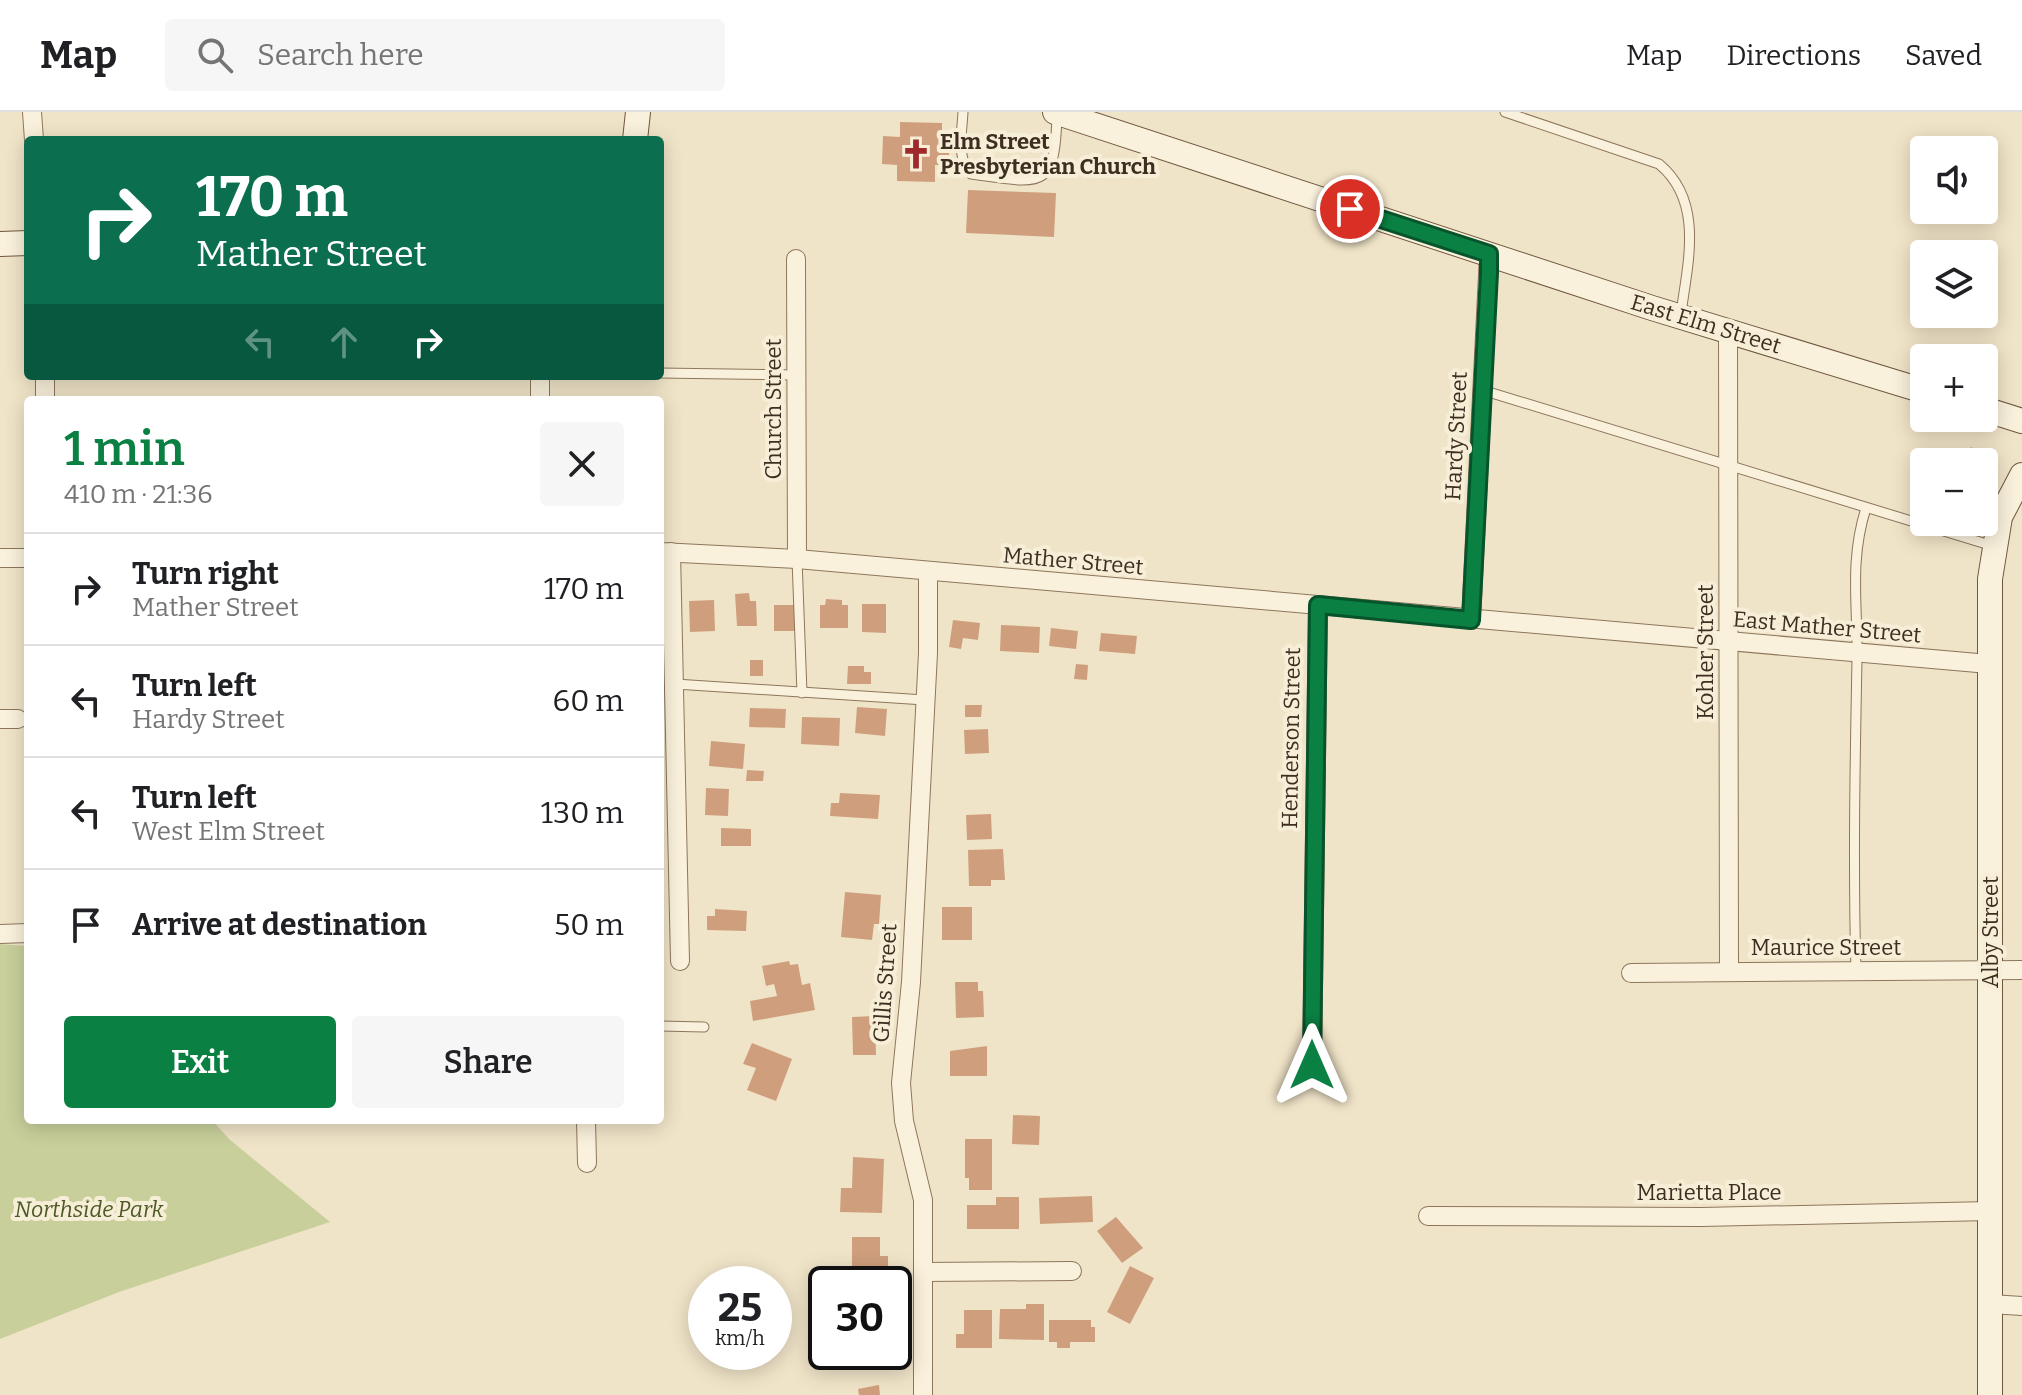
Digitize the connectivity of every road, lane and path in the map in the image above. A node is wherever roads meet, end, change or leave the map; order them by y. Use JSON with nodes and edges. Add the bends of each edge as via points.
{"nodes":[{"id":1,"x":32,"y":112,"type":"edge"},
{"id":2,"x":638,"y":112,"type":"edge"},
{"id":3,"x":963,"y":112,"type":"edge"},
{"id":4,"x":1056,"y":112,"type":"edge"},
{"id":5,"x":1505,"y":112,"type":"edge"},
{"id":6,"x":34,"y":136,"type":"edge"},
{"id":7,"x":635,"y":136,"type":"edge"},
{"id":8,"x":24,"y":243,"type":"edge"},
{"id":9,"x":0,"y":244,"type":"edge"},
{"id":10,"x":1489,"y":254,"type":"junction"},
{"id":11,"x":796,"y":259,"type":"dead end"},
{"id":12,"x":1680,"y":316,"type":"junction"},
{"id":13,"x":1728,"y":331,"type":"junction"},
{"id":14,"x":664,"y":373,"type":"edge"},
{"id":15,"x":797,"y":375,"type":"junction"},
{"id":16,"x":1910,"y":387,"type":"edge"},
{"id":17,"x":1482,"y":390,"type":"junction"},
{"id":18,"x":1998,"y":413,"type":"edge"},
{"id":19,"x":2022,"y":421,"type":"edge"},
{"id":20,"x":1729,"y":467,"type":"junction"},
{"id":21,"x":2022,"y":475,"type":"edge"},
{"id":22,"x":1866,"y":508,"type":"junction"},
{"id":23,"x":1993,"y":546,"type":"junction"},
{"id":24,"x":665,"y":552,"type":"edge"},
{"id":25,"x":0,"y":558,"type":"edge"},
{"id":26,"x":24,"y":558,"type":"edge"},
{"id":27,"x":797,"y":559,"type":"junction"},
{"id":28,"x":928,"y":573,"type":"junction"},
{"id":29,"x":1318,"y":605,"type":"junction"},
{"id":30,"x":1471,"y":620,"type":"junction"},
{"id":31,"x":1729,"y":642,"type":"junction"},
{"id":32,"x":1858,"y":654,"type":"junction"},
{"id":33,"x":1989,"y":664,"type":"junction"},
{"id":34,"x":675,"y":684,"type":"junction"},
{"id":35,"x":802,"y":693,"type":"junction"},
{"id":36,"x":925,"y":700,"type":"junction"},
{"id":37,"x":24,"y":933,"type":"edge"},
{"id":38,"x":0,"y":934,"type":"edge"},
{"id":39,"x":680,"y":961,"type":"dead end"},
{"id":40,"x":1990,"y":970,"type":"junction"},
{"id":41,"x":2022,"y":970,"type":"edge"},
{"id":42,"x":1856,"y":971,"type":"junction"},
{"id":43,"x":1729,"y":972,"type":"junction"},
{"id":44,"x":1631,"y":973,"type":"dead end"},
{"id":45,"x":664,"y":1026,"type":"edge"},
{"id":46,"x":704,"y":1027,"type":"dead end"},
{"id":47,"x":1312,"y":1065,"type":"dead end"},
{"id":48,"x":586,"y":1124,"type":"edge"},
{"id":49,"x":587,"y":1163,"type":"dead end"},
{"id":50,"x":1991,"y":1211,"type":"junction"},
{"id":51,"x":1428,"y":1216,"type":"dead end"},
{"id":52,"x":1072,"y":1271,"type":"dead end"},
{"id":53,"x":923,"y":1272,"type":"junction"},
{"id":54,"x":1991,"y":1304,"type":"junction"},
{"id":55,"x":2022,"y":1306,"type":"edge"},
{"id":56,"x":923,"y":1395,"type":"edge"},
{"id":57,"x":1990,"y":1395,"type":"edge"}],
"edges":[{"from":1,"to":6,"type":"street"},
{"from":2,"to":7,"type":"street"},
{"from":3,"to":4,"type":"lane","via":[[961,155],[971,174],[1034,179],[1050,170],[1056,157]]},
{"from":4,"to":10,"type":"street","name":"East Elm Street"},
{"from":5,"to":12,"type":"lane","via":[[1659,164],[1676,178],[1685,197],[1691,240]]},
{"from":8,"to":9,"type":"street"},
{"from":10,"to":12,"type":"street","name":"East Elm Street"},
{"from":10,"to":17,"type":"street","name":"Hardy Street"},
{"from":11,"to":15,"type":"street","name":"Church Street"},
{"from":12,"to":13,"type":"street","name":"East Elm Street"},
{"from":13,"to":16,"type":"street","name":"East Elm Street"},
{"from":13,"to":20,"type":"street","name":"Kohler Street"},
{"from":14,"to":15,"type":"lane"},
{"from":15,"to":27,"type":"street","name":"Church Street"},
{"from":17,"to":20,"type":"lane"},
{"from":17,"to":30,"type":"street","name":"Hardy Street"},
{"from":18,"to":19,"type":"street"},
{"from":20,"to":22,"type":"lane"},
{"from":20,"to":31,"type":"street","name":"Kohler Street"},
{"from":21,"to":23,"type":"street","name":"Alby Street","via":[[2000,517]]},
{"from":22,"to":23,"type":"lane"},
{"from":22,"to":32,"type":"lane","via":[[1855,540]]},
{"from":23,"to":33,"type":"street","name":"Alby Street"},
{"from":24,"to":27,"type":"street","name":"Mather Street"},
{"from":24,"to":34,"type":"street"},
{"from":25,"to":26,"type":"street"},
{"from":27,"to":28,"type":"street","name":"Mather Street"},
{"from":27,"to":35,"type":"lane"},
{"from":28,"to":29,"type":"street","name":"Mather Street"},
{"from":28,"to":36,"type":"street","name":"Gillis Street"},
{"from":29,"to":30,"type":"street","name":"Mather Street"},
{"from":29,"to":47,"type":"street","name":"Henderson Street"},
{"from":30,"to":31,"type":"street","name":"East Mather Street"},
{"from":31,"to":32,"type":"street","name":"East Mather Street"},
{"from":31,"to":43,"type":"street","name":"Kohler Street"},
{"from":32,"to":33,"type":"street","name":"East Mather Street"},
{"from":32,"to":42,"type":"lane"},
{"from":33,"to":40,"type":"street","name":"Alby Street"},
{"from":34,"to":35,"type":"lane"},
{"from":34,"to":39,"type":"street"},
{"from":35,"to":36,"type":"lane"},
{"from":36,"to":53,"type":"street","name":"Gillis Street","via":[[901,1083],[904,1121],[923,1200]]},
{"from":37,"to":38,"type":"street"},
{"from":40,"to":41,"type":"street","name":"Maurice Street"},
{"from":40,"to":42,"type":"street","name":"Maurice Street"},
{"from":40,"to":50,"type":"street","name":"Alby Street"},
{"from":42,"to":43,"type":"street","name":"Maurice Street"},
{"from":43,"to":44,"type":"street","name":"Maurice Street"},
{"from":45,"to":46,"type":"lane"},
{"from":48,"to":49,"type":"street"},
{"from":50,"to":51,"type":"street","name":"Marietta Place"},
{"from":50,"to":54,"type":"street","name":"Alby Street"},
{"from":52,"to":53,"type":"street"},
{"from":53,"to":56,"type":"street","name":"Gillis Street"},
{"from":54,"to":55,"type":"street"},
{"from":54,"to":57,"type":"street","name":"Alby Street"}]}
